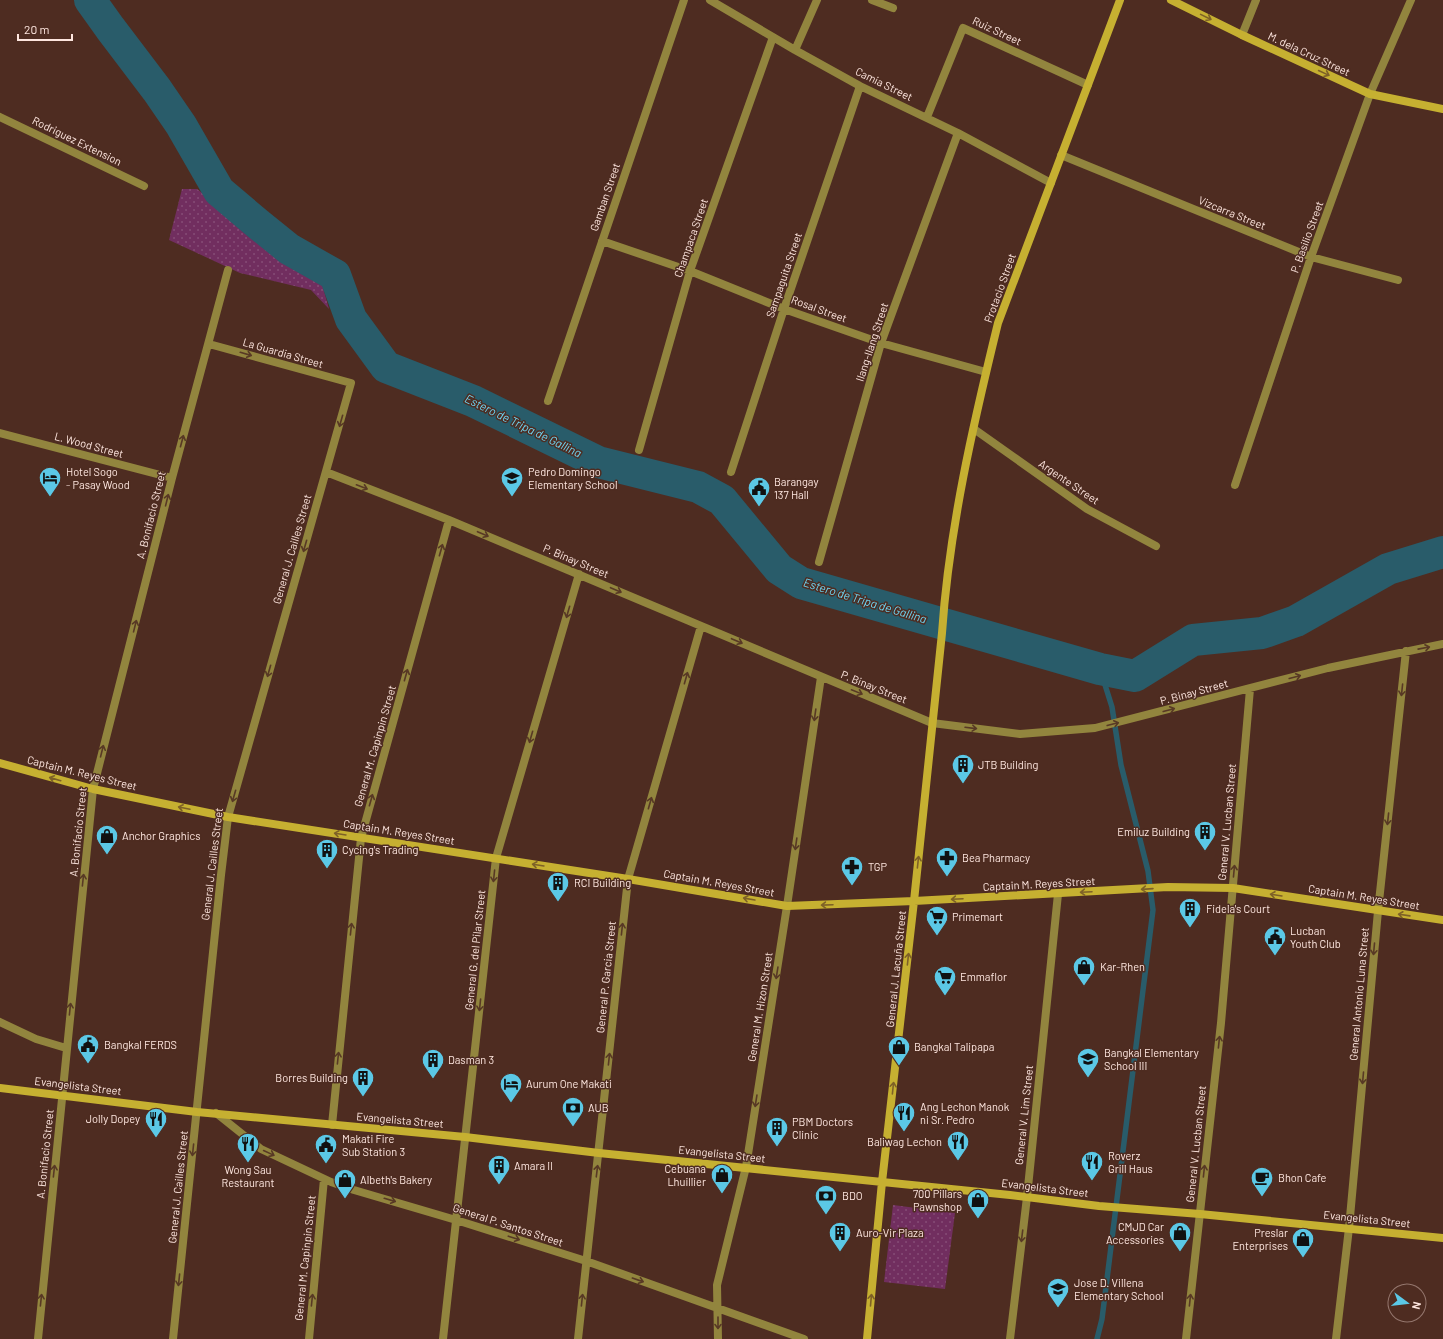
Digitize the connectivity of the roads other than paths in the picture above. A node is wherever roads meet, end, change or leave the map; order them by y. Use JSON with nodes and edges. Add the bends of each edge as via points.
{"nodes":[{"id":1,"x":684,"y":0,"type":"edge"},
{"id":2,"x":710,"y":0,"type":"edge"},
{"id":3,"x":817,"y":0,"type":"edge"},
{"id":4,"x":872,"y":0,"type":"edge"},
{"id":5,"x":1120,"y":0,"type":"edge"},
{"id":6,"x":1171,"y":0,"type":"edge"},
{"id":7,"x":1256,"y":0,"type":"edge"},
{"id":8,"x":1411,"y":0,"type":"edge"},
{"id":9,"x":893,"y":8,"type":"dead end"},
{"id":10,"x":1242,"y":35,"type":"junction"},
{"id":11,"x":772,"y":37,"type":"junction"},
{"id":12,"x":796,"y":50,"type":"junction"},
{"id":13,"x":1088,"y":85,"type":"junction"},
{"id":14,"x":860,"y":86,"type":"junction"},
{"id":15,"x":1370,"y":94,"type":"junction"},
{"id":16,"x":1443,"y":109,"type":"edge"},
{"id":17,"x":0,"y":116,"type":"edge"},
{"id":18,"x":926,"y":117,"type":"junction"},
{"id":19,"x":958,"y":133,"type":"junction"},
{"id":20,"x":1061,"y":155,"type":"junction"},
{"id":21,"x":1051,"y":183,"type":"junction"},
{"id":22,"x":144,"y":186,"type":"dead end"},
{"id":23,"x":602,"y":241,"type":"junction"},
{"id":24,"x":1311,"y":257,"type":"junction"},
{"id":25,"x":228,"y":270,"type":"dead end"},
{"id":26,"x":690,"y":271,"type":"junction"},
{"id":27,"x":1398,"y":280,"type":"dead end"},
{"id":28,"x":784,"y":309,"type":"junction"},
{"id":29,"x":881,"y":343,"type":"junction"},
{"id":30,"x":209,"y":344,"type":"junction"},
{"id":31,"x":986,"y":372,"type":"junction"},
{"id":32,"x":351,"y":383,"type":"joint"},
{"id":33,"x":548,"y":401,"type":"dead end"},
{"id":34,"x":974,"y":429,"type":"junction"},
{"id":35,"x":0,"y":433,"type":"edge"},
{"id":36,"x":639,"y":450,"type":"dead end"},
{"id":37,"x":326,"y":472,"type":"junction"},
{"id":38,"x":731,"y":472,"type":"dead end"},
{"id":39,"x":172,"y":478,"type":"junction"},
{"id":40,"x":1235,"y":485,"type":"dead end"},
{"id":41,"x":449,"y":520,"type":"junction"},
{"id":42,"x":1156,"y":546,"type":"dead end"},
{"id":43,"x":819,"y":562,"type":"dead end"},
{"id":44,"x":579,"y":574,"type":"junction"},
{"id":45,"x":944,"y":598,"type":"joint"},
{"id":46,"x":701,"y":626,"type":"junction"},
{"id":47,"x":1443,"y":644,"type":"edge"},
{"id":48,"x":1406,"y":651,"type":"junction"},
{"id":49,"x":821,"y":677,"type":"junction"},
{"id":50,"x":1250,"y":689,"type":"junction"},
{"id":51,"x":932,"y":723,"type":"junction"},
{"id":52,"x":0,"y":763,"type":"edge"},
{"id":53,"x":93,"y":789,"type":"junction"},
{"id":54,"x":228,"y":817,"type":"junction"},
{"id":55,"x":360,"y":838,"type":"junction"},
{"id":56,"x":496,"y":858,"type":"junction"},
{"id":57,"x":628,"y":879,"type":"junction"},
{"id":58,"x":1233,"y":888,"type":"junction"},
{"id":59,"x":1058,"y":894,"type":"junction"},
{"id":60,"x":914,"y":901,"type":"junction"},
{"id":61,"x":787,"y":906,"type":"junction"},
{"id":62,"x":1378,"y":911,"type":"junction"},
{"id":63,"x":1443,"y":920,"type":"edge"},
{"id":64,"x":0,"y":1022,"type":"edge"},
{"id":65,"x":66,"y":1048,"type":"junction"},
{"id":66,"x":0,"y":1088,"type":"edge"},
{"id":67,"x":62,"y":1095,"type":"junction"},
{"id":68,"x":197,"y":1112,"type":"junction"},
{"id":69,"x":216,"y":1113,"type":"junction"},
{"id":70,"x":332,"y":1125,"type":"junction"},
{"id":71,"x":465,"y":1137,"type":"junction"},
{"id":72,"x":599,"y":1153,"type":"junction"},
{"id":73,"x":746,"y":1167,"type":"junction"},
{"id":74,"x":324,"y":1179,"type":"junction"},
{"id":75,"x":882,"y":1182,"type":"junction"},
{"id":76,"x":1027,"y":1197,"type":"junction"},
{"id":77,"x":1200,"y":1214,"type":"junction"},
{"id":78,"x":456,"y":1220,"type":"junction"},
{"id":79,"x":1349,"y":1228,"type":"junction"},
{"id":80,"x":1443,"y":1238,"type":"edge"},
{"id":81,"x":586,"y":1261,"type":"junction"},
{"id":82,"x":718,"y":1308,"type":"junction"},
{"id":83,"x":38,"y":1339,"type":"edge"},
{"id":84,"x":173,"y":1339,"type":"edge"},
{"id":85,"x":308,"y":1339,"type":"edge"},
{"id":86,"x":443,"y":1339,"type":"edge"},
{"id":87,"x":578,"y":1339,"type":"edge"},
{"id":88,"x":718,"y":1339,"type":"edge"},
{"id":89,"x":804,"y":1339,"type":"edge"},
{"id":90,"x":867,"y":1339,"type":"edge"},
{"id":91,"x":1010,"y":1339,"type":"edge"},
{"id":92,"x":1186,"y":1339,"type":"edge"},
{"id":93,"x":1336,"y":1339,"type":"edge"}],
"edges":[{"from":1,"to":23,"type":"street","name":"Gamban Street"},
{"from":2,"to":11,"type":"street","name":"Camia Street"},
{"from":3,"to":12,"type":"street"},
{"from":4,"to":9,"type":"street"},
{"from":5,"to":13,"type":"street","name":"Protacio Street"},
{"from":6,"to":10,"type":"street","name":"M. dela Cruz Street","one_way":true},
{"from":7,"to":10,"type":"street"},
{"from":8,"to":15,"type":"street","name":"P. Basilio Street"},
{"from":10,"to":15,"type":"street","name":"M. dela Cruz Street","one_way":true},
{"from":11,"to":12,"type":"street","name":"Camia Street"},
{"from":11,"to":26,"type":"street","name":"Champaca Street"},
{"from":12,"to":14,"type":"street","name":"Camia Street"},
{"from":13,"to":18,"type":"street","name":"Ruiz Street","via":[[963,28]]},
{"from":13,"to":20,"type":"street","name":"Protacio Street"},
{"from":14,"to":18,"type":"street","name":"Camia Street"},
{"from":14,"to":28,"type":"street","name":"Sampaguita Street"},
{"from":15,"to":16,"type":"street","name":"M. dela Cruz Street"},
{"from":15,"to":24,"type":"street","name":"P. Basilio Street"},
{"from":17,"to":22,"type":"street","name":"Rodriguez Extension"},
{"from":18,"to":19,"type":"street","name":"Camia Street"},
{"from":19,"to":21,"type":"street","name":"Camia Street"},
{"from":19,"to":29,"type":"street","name":"Ilang-Ilang Street"},
{"from":20,"to":21,"type":"street","name":"Protacio Street"},
{"from":20,"to":24,"type":"street","name":"Vizcarra Street"},
{"from":21,"to":31,"type":"street","name":"Protacio Street","via":[[998,323]]},
{"from":23,"to":26,"type":"street","name":"Rosal Street"},
{"from":23,"to":33,"type":"street","name":"Gamban Street"},
{"from":24,"to":27,"type":"street","name":"Vizcarra Street"},
{"from":24,"to":40,"type":"street","name":"P. Basilio Street"},
{"from":25,"to":30,"type":"street","name":"A. Bonifacio Street"},
{"from":26,"to":28,"type":"street","name":"Rosal Street"},
{"from":26,"to":36,"type":"street","name":"Champaca Street"},
{"from":28,"to":29,"type":"street","name":"Rosal Street"},
{"from":28,"to":38,"type":"street","name":"Sampaguita Street"},
{"from":29,"to":31,"type":"street","name":"Rosal Street"},
{"from":29,"to":43,"type":"street","name":"Ilang-Ilang Street"},
{"from":30,"to":32,"type":"street","name":"La Guardia Street","one_way":true},
{"from":39,"to":30,"type":"street","name":"A. Bonifacio Street","one_way":true},
{"from":31,"to":34,"type":"street","name":"Protacio Street"},
{"from":32,"to":37,"type":"street","name":"General J. Cailles Street","one_way":true},
{"from":34,"to":42,"type":"street","name":"Argente Street","via":[[1087,509]]},
{"from":34,"to":45,"type":"street","name":"Protacio Street","via":[[953,533]]},
{"from":35,"to":39,"type":"street","name":"L. Wood Street"},
{"from":37,"to":41,"type":"street","name":"P. Binay Street","one_way":true},
{"from":37,"to":54,"type":"street","name":"General J. Cailles Street","one_way":true},
{"from":53,"to":39,"type":"street","name":"A. Bonifacio Street","one_way":true},
{"from":41,"to":44,"type":"street","name":"P. Binay Street","one_way":true},
{"from":55,"to":41,"type":"street","name":"General M. Capinpin Street","one_way":true},
{"from":44,"to":46,"type":"street","name":"P. Binay Street","one_way":true},
{"from":44,"to":56,"type":"street","name":"General G. del Pilar Street","one_way":true},
{"from":45,"to":51,"type":"street","name":"General J. Lacuña Street"},
{"from":46,"to":49,"type":"street","name":"P. Binay Street","one_way":true},
{"from":57,"to":46,"type":"street","name":"General P. Garcia Street","one_way":true},
{"from":48,"to":47,"type":"street","name":"P. Binay Street","one_way":true},
{"from":50,"to":48,"type":"street","name":"P. Binay Street","one_way":true},
{"from":48,"to":62,"type":"street","name":"General Antonio Luna Street","one_way":true},
{"from":49,"to":51,"type":"street","name":"P. Binay Street","one_way":true},
{"from":49,"to":61,"type":"street","name":"General M. Hizon Street","one_way":true},
{"from":51,"to":50,"type":"street","name":"P. Binay Street","one_way":true,"via":[[1020,734],[1095,728]]},
{"from":58,"to":50,"type":"street","name":"General V. Lucban Street","one_way":true},
{"from":60,"to":51,"type":"street","name":"General J. Lacuña Street","one_way":true},
{"from":53,"to":52,"type":"street","name":"Captain M. Reyes Street","one_way":true},
{"from":54,"to":53,"type":"street","name":"Captain M. Reyes Street","one_way":true},
{"from":65,"to":53,"type":"street","name":"A. Bonifacio Street","one_way":true},
{"from":55,"to":54,"type":"street","name":"Captain M. Reyes Street","one_way":true},
{"from":54,"to":68,"type":"street","name":"General J. Cailles Street"},
{"from":55,"to":56,"type":"street","name":"Captain M. Reyes Street"},
{"from":70,"to":55,"type":"street","name":"General M. Capinpin Street","one_way":true},
{"from":57,"to":56,"type":"street","name":"Captain M. Reyes Street","one_way":true},
{"from":56,"to":71,"type":"street","name":"General G. del Pilar Street","one_way":true},
{"from":61,"to":57,"type":"street","name":"Captain M. Reyes Street","one_way":true},
{"from":72,"to":57,"type":"street","name":"General P. Garcia Street","one_way":true},
{"from":58,"to":59,"type":"street","name":"Captain M. Reyes Street","one_way":true,"via":[[1168,887]]},
{"from":62,"to":58,"type":"street","name":"Captain M. Reyes Street","one_way":true},
{"from":77,"to":58,"type":"street","name":"General V. Lucban Street","one_way":true},
{"from":59,"to":60,"type":"street","name":"Captain M. Reyes Street","one_way":true},
{"from":59,"to":76,"type":"street","name":"General V. Lim Street"},
{"from":60,"to":61,"type":"street","name":"Captain M. Reyes Street","one_way":true},
{"from":75,"to":60,"type":"street","name":"General J. Lacuña Street","one_way":true},
{"from":61,"to":73,"type":"street","name":"General M. Hizon Street","one_way":true},
{"from":63,"to":62,"type":"street","name":"Captain M. Reyes Street","one_way":true},
{"from":62,"to":79,"type":"street","name":"General Antonio Luna Street","one_way":true},
{"from":64,"to":65,"type":"street","via":[[36,1039]]},
{"from":65,"to":67,"type":"street","name":"A. Bonifacio Street"},
{"from":66,"to":67,"type":"street","name":"Evangelista Street"},
{"from":67,"to":68,"type":"street","name":"Evangelista Street"},
{"from":83,"to":67,"type":"street","name":"A. Bonifacio Street","one_way":true},
{"from":68,"to":69,"type":"street","name":"Evangelista Street"},
{"from":68,"to":84,"type":"street","name":"General J. Cailles Street","one_way":true},
{"from":69,"to":70,"type":"street","name":"Evangelista Street"},
{"from":69,"to":74,"type":"street","name":"General P. Santos Street","one_way":true,"via":[[261,1149]]},
{"from":70,"to":71,"type":"street","name":"Evangelista Street"},
{"from":71,"to":72,"type":"street","name":"Evangelista Street"},
{"from":71,"to":78,"type":"street","name":"General G. del Pilar Street"},
{"from":72,"to":73,"type":"street","name":"Evangelista Street"},
{"from":81,"to":72,"type":"street","name":"General P. Garcia Street","one_way":true},
{"from":73,"to":75,"type":"street","name":"Evangelista Street"},
{"from":73,"to":82,"type":"street","name":"General M. Hizon Street","via":[[717,1285]]},
{"from":74,"to":78,"type":"street","name":"General P. Santos Street","one_way":true},
{"from":85,"to":74,"type":"street","name":"General M. Capinpin Street","one_way":true},
{"from":75,"to":76,"type":"street","name":"Evangelista Street"},
{"from":90,"to":75,"type":"street","name":"General J. Lacuña Street","one_way":true},
{"from":76,"to":77,"type":"street","name":"Evangelista Street"},
{"from":76,"to":91,"type":"street","name":"General V. Lim Street","one_way":true},
{"from":77,"to":79,"type":"street","name":"Evangelista Street"},
{"from":92,"to":77,"type":"street","name":"General V. Lucban Street","one_way":true},
{"from":78,"to":81,"type":"street","name":"General P. Santos Street","one_way":true},
{"from":78,"to":86,"type":"street","name":"General G. del Pilar Street"},
{"from":79,"to":80,"type":"street","name":"Evangelista Street"},
{"from":79,"to":93,"type":"street","name":"General Antonio Luna Street"},
{"from":81,"to":82,"type":"street","name":"General P. Santos Street","one_way":true},
{"from":87,"to":81,"type":"street","name":"General P. Garcia Street","one_way":true},
{"from":82,"to":88,"type":"street","name":"General M. Hizon Street","one_way":true},
{"from":82,"to":89,"type":"street","name":"General P. Santos Street"}]}
